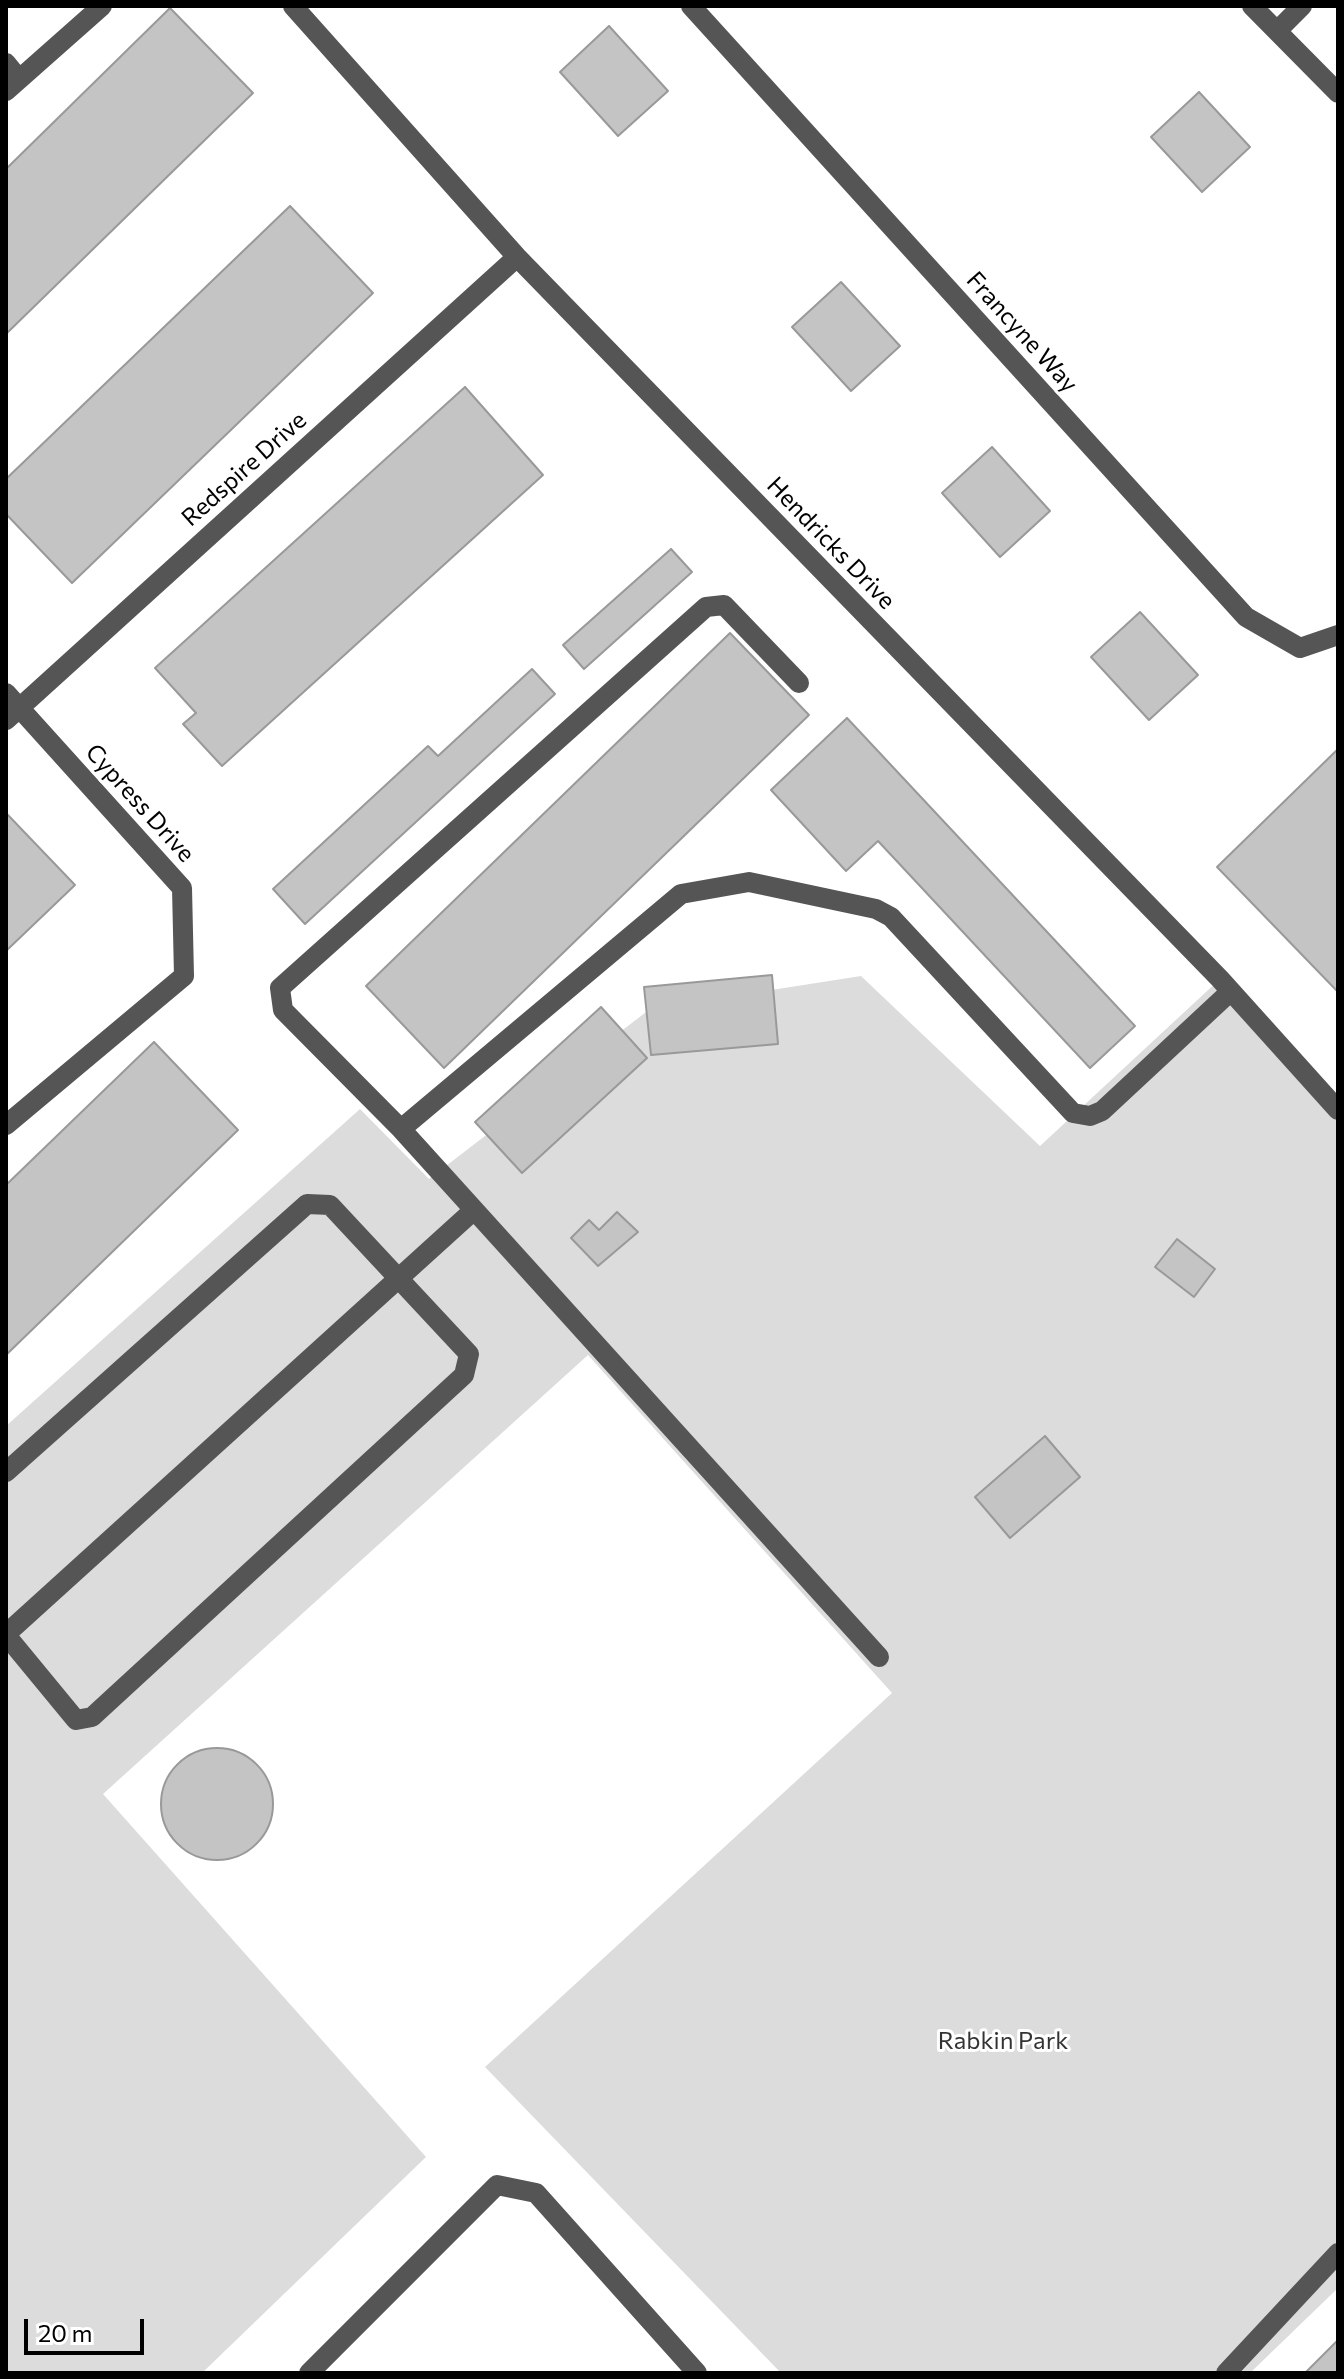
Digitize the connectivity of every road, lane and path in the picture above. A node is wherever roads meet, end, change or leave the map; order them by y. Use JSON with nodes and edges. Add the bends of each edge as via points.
{"nodes":[{"id":1,"x":102,"y":6,"type":"edge"},
{"id":2,"x":293,"y":6,"type":"edge"},
{"id":3,"x":691,"y":6,"type":"edge"},
{"id":4,"x":1252,"y":6,"type":"edge"},
{"id":5,"x":1302,"y":6,"type":"edge"},
{"id":6,"x":1277,"y":31,"type":"junction"},
{"id":7,"x":10,"y":78,"type":"edge"},
{"id":8,"x":1338,"y":93,"type":"edge"},
{"id":9,"x":517,"y":257,"type":"junction"},
{"id":10,"x":1338,"y":635,"type":"edge"},
{"id":11,"x":799,"y":683,"type":"dead end"},
{"id":12,"x":11,"y":707,"type":"edge"},
{"id":13,"x":1231,"y":991,"type":"junction"},
{"id":14,"x":1338,"y":1110,"type":"edge"},
{"id":15,"x":6,"y":1125,"type":"edge"},
{"id":16,"x":401,"y":1129,"type":"junction"},
{"id":17,"x":474,"y":1210,"type":"junction"},
{"id":18,"x":399,"y":1276,"type":"junction"},
{"id":19,"x":6,"y":1472,"type":"edge"},
{"id":20,"x":6,"y":1634,"type":"edge"},
{"id":21,"x":879,"y":1657,"type":"dead end"},
{"id":22,"x":1338,"y":2253,"type":"edge"},
{"id":23,"x":309,"y":2373,"type":"edge"},
{"id":24,"x":697,"y":2373,"type":"edge"},
{"id":25,"x":1226,"y":2373,"type":"edge"}],
"edges":[{"from":1,"to":7,"type":"street"},
{"from":2,"to":9,"type":"street","name":"Hendricks Drive"},
{"from":3,"to":10,"type":"street","name":"Francyne Way","via":[[1246,617],[1300,648]]},
{"from":4,"to":6,"type":"street"},
{"from":5,"to":6,"type":"street"},
{"from":6,"to":8,"type":"street"},
{"from":9,"to":12,"type":"street","name":"Redspire Drive"},
{"from":9,"to":13,"type":"street","name":"Hendricks Drive"},
{"from":11,"to":16,"type":"street","via":[[724,605],[706,607],[280,988],[283,1010]]},
{"from":12,"to":15,"type":"street","name":"Cypress Drive","via":[[182,888],[184,976]]},
{"from":13,"to":14,"type":"street","name":"Hendricks Drive"},
{"from":13,"to":16,"type":"street","via":[[1102,1111],[1090,1116],[1073,1113],[891,917],[876,909],[749,882],[681,894]]},
{"from":16,"to":17,"type":"street"},
{"from":17,"to":18,"type":"street"},
{"from":17,"to":21,"type":"street"},
{"from":18,"to":19,"type":"street","via":[[330,1205],[307,1204]]},
{"from":18,"to":20,"type":"street"},
{"from":18,"to":20,"type":"street","via":[[469,1354],[464,1375],[92,1717],[76,1720]]},
{"from":22,"to":25,"type":"street"},
{"from":23,"to":24,"type":"street","via":[[497,2185],[536,2193]]}]}
